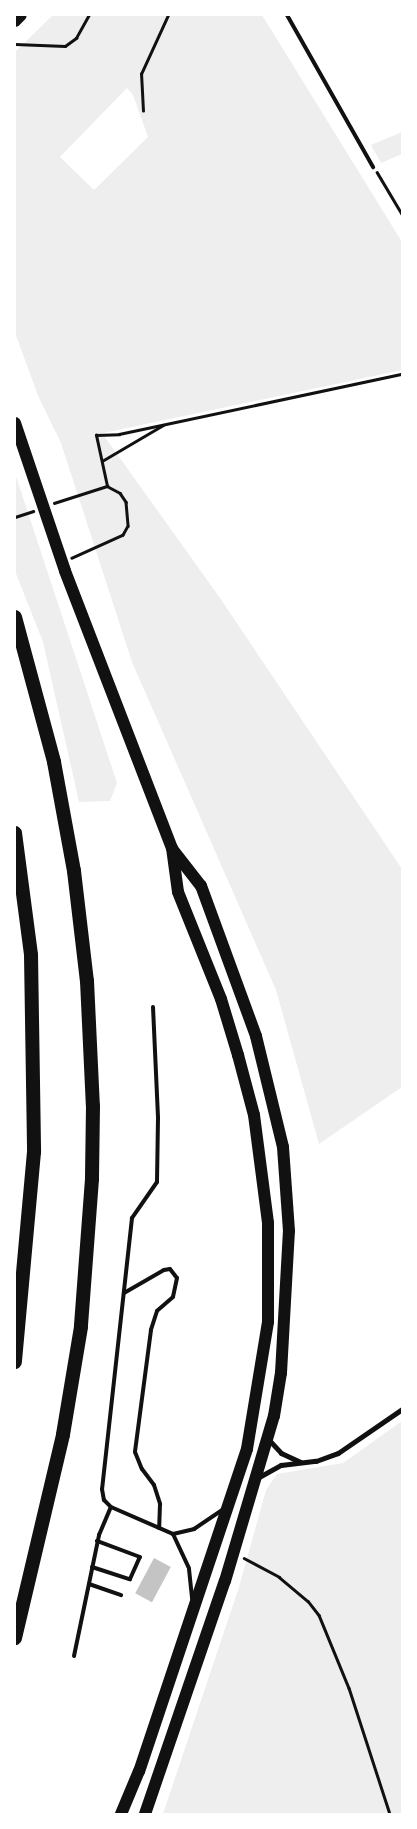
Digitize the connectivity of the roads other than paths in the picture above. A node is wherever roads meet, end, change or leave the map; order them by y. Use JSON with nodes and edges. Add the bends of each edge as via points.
{"nodes":[{"id":1,"x":21,"y":15,"type":"edge"},
{"id":2,"x":287,"y":15,"type":"edge"},
{"id":3,"x":15,"y":21,"type":"edge"},
{"id":4,"x":373,"y":166,"type":"road end"},
{"id":5,"x":15,"y":423,"type":"edge"},
{"id":6,"x":15,"y":617,"type":"edge"},
{"id":7,"x":15,"y":834,"type":"edge"},
{"id":8,"x":172,"y":848,"type":"junction"},
{"id":9,"x":153,"y":1007,"type":"dead end"},
{"id":10,"x":124,"y":1293,"type":"junction"},
{"id":11,"x":15,"y":1362,"type":"edge"},
{"id":12,"x":402,"y":1409,"type":"edge"},
{"id":13,"x":268,"y":1439,"type":"junction"},
{"id":14,"x":303,"y":1463,"type":"junction"},
{"id":15,"x":257,"y":1478,"type":"junction"},
{"id":16,"x":228,"y":1504,"type":"junction"},
{"id":17,"x":111,"y":1507,"type":"junction"},
{"id":18,"x":159,"y":1528,"type":"junction"},
{"id":19,"x":173,"y":1534,"type":"junction"},
{"id":20,"x":97,"y":1541,"type":"junction"},
{"id":21,"x":92,"y":1567,"type":"junction"},
{"id":22,"x":89,"y":1584,"type":"junction"},
{"id":23,"x":120,"y":1595,"type":"dead end"},
{"id":24,"x":193,"y":1611,"type":"junction"},
{"id":25,"x":15,"y":1638,"type":"edge"},
{"id":26,"x":74,"y":1656,"type":"dead end"},
{"id":27,"x":121,"y":1814,"type":"edge"},
{"id":28,"x":145,"y":1814,"type":"edge"}],
"edges":[{"from":1,"to":3,"type":"highway"},
{"from":2,"to":4,"type":"lane"},
{"from":5,"to":8,"type":"highway","via":[[65,570]]},
{"from":6,"to":25,"type":"highway","via":[[54,762],[74,871],[88,981],[93,1106],[91,1198],[81,1327],[63,1435]]},
{"from":7,"to":11,"type":"highway","via":[[31,954],[34,1152]]},
{"from":8,"to":13,"type":"highway","via":[[201,886],[242,991],[284,1147],[288,1196],[286,1319],[281,1373]]},
{"from":8,"to":16,"type":"highway","via":[[178,892],[238,1055],[264,1169],[268,1222],[268,1322],[247,1449]]},
{"from":9,"to":10,"type":"lane","via":[[157,1182],[132,1218]]},
{"from":10,"to":17,"type":"lane","via":[[102,1489],[104,1500]]},
{"from":10,"to":18,"type":"lane","via":[[164,1270],[170,1269],[177,1278],[173,1297],[157,1311],[151,1330],[135,1452],[158,1498]]},
{"from":12,"to":14,"type":"street","via":[[338,1453]]},
{"from":13,"to":14,"type":"street","via":[[281,1453]]},
{"from":13,"to":15,"type":"highway"},
{"from":14,"to":15,"type":"street","via":[[282,1465]]},
{"from":15,"to":28,"type":"highway"},
{"from":16,"to":19,"type":"lane","via":[[194,1529]]},
{"from":16,"to":24,"type":"highway"},
{"from":17,"to":18,"type":"lane"},
{"from":17,"to":20,"type":"lane"},
{"from":18,"to":19,"type":"lane"},
{"from":19,"to":24,"type":"lane","via":[[189,1569]]},
{"from":20,"to":21,"type":"lane"},
{"from":20,"to":21,"type":"lane","via":[[140,1557],[130,1579]]},
{"from":21,"to":22,"type":"lane"},
{"from":22,"to":23,"type":"lane"},
{"from":22,"to":26,"type":"lane"},
{"from":24,"to":27,"type":"highway","via":[[139,1771]]}]}
